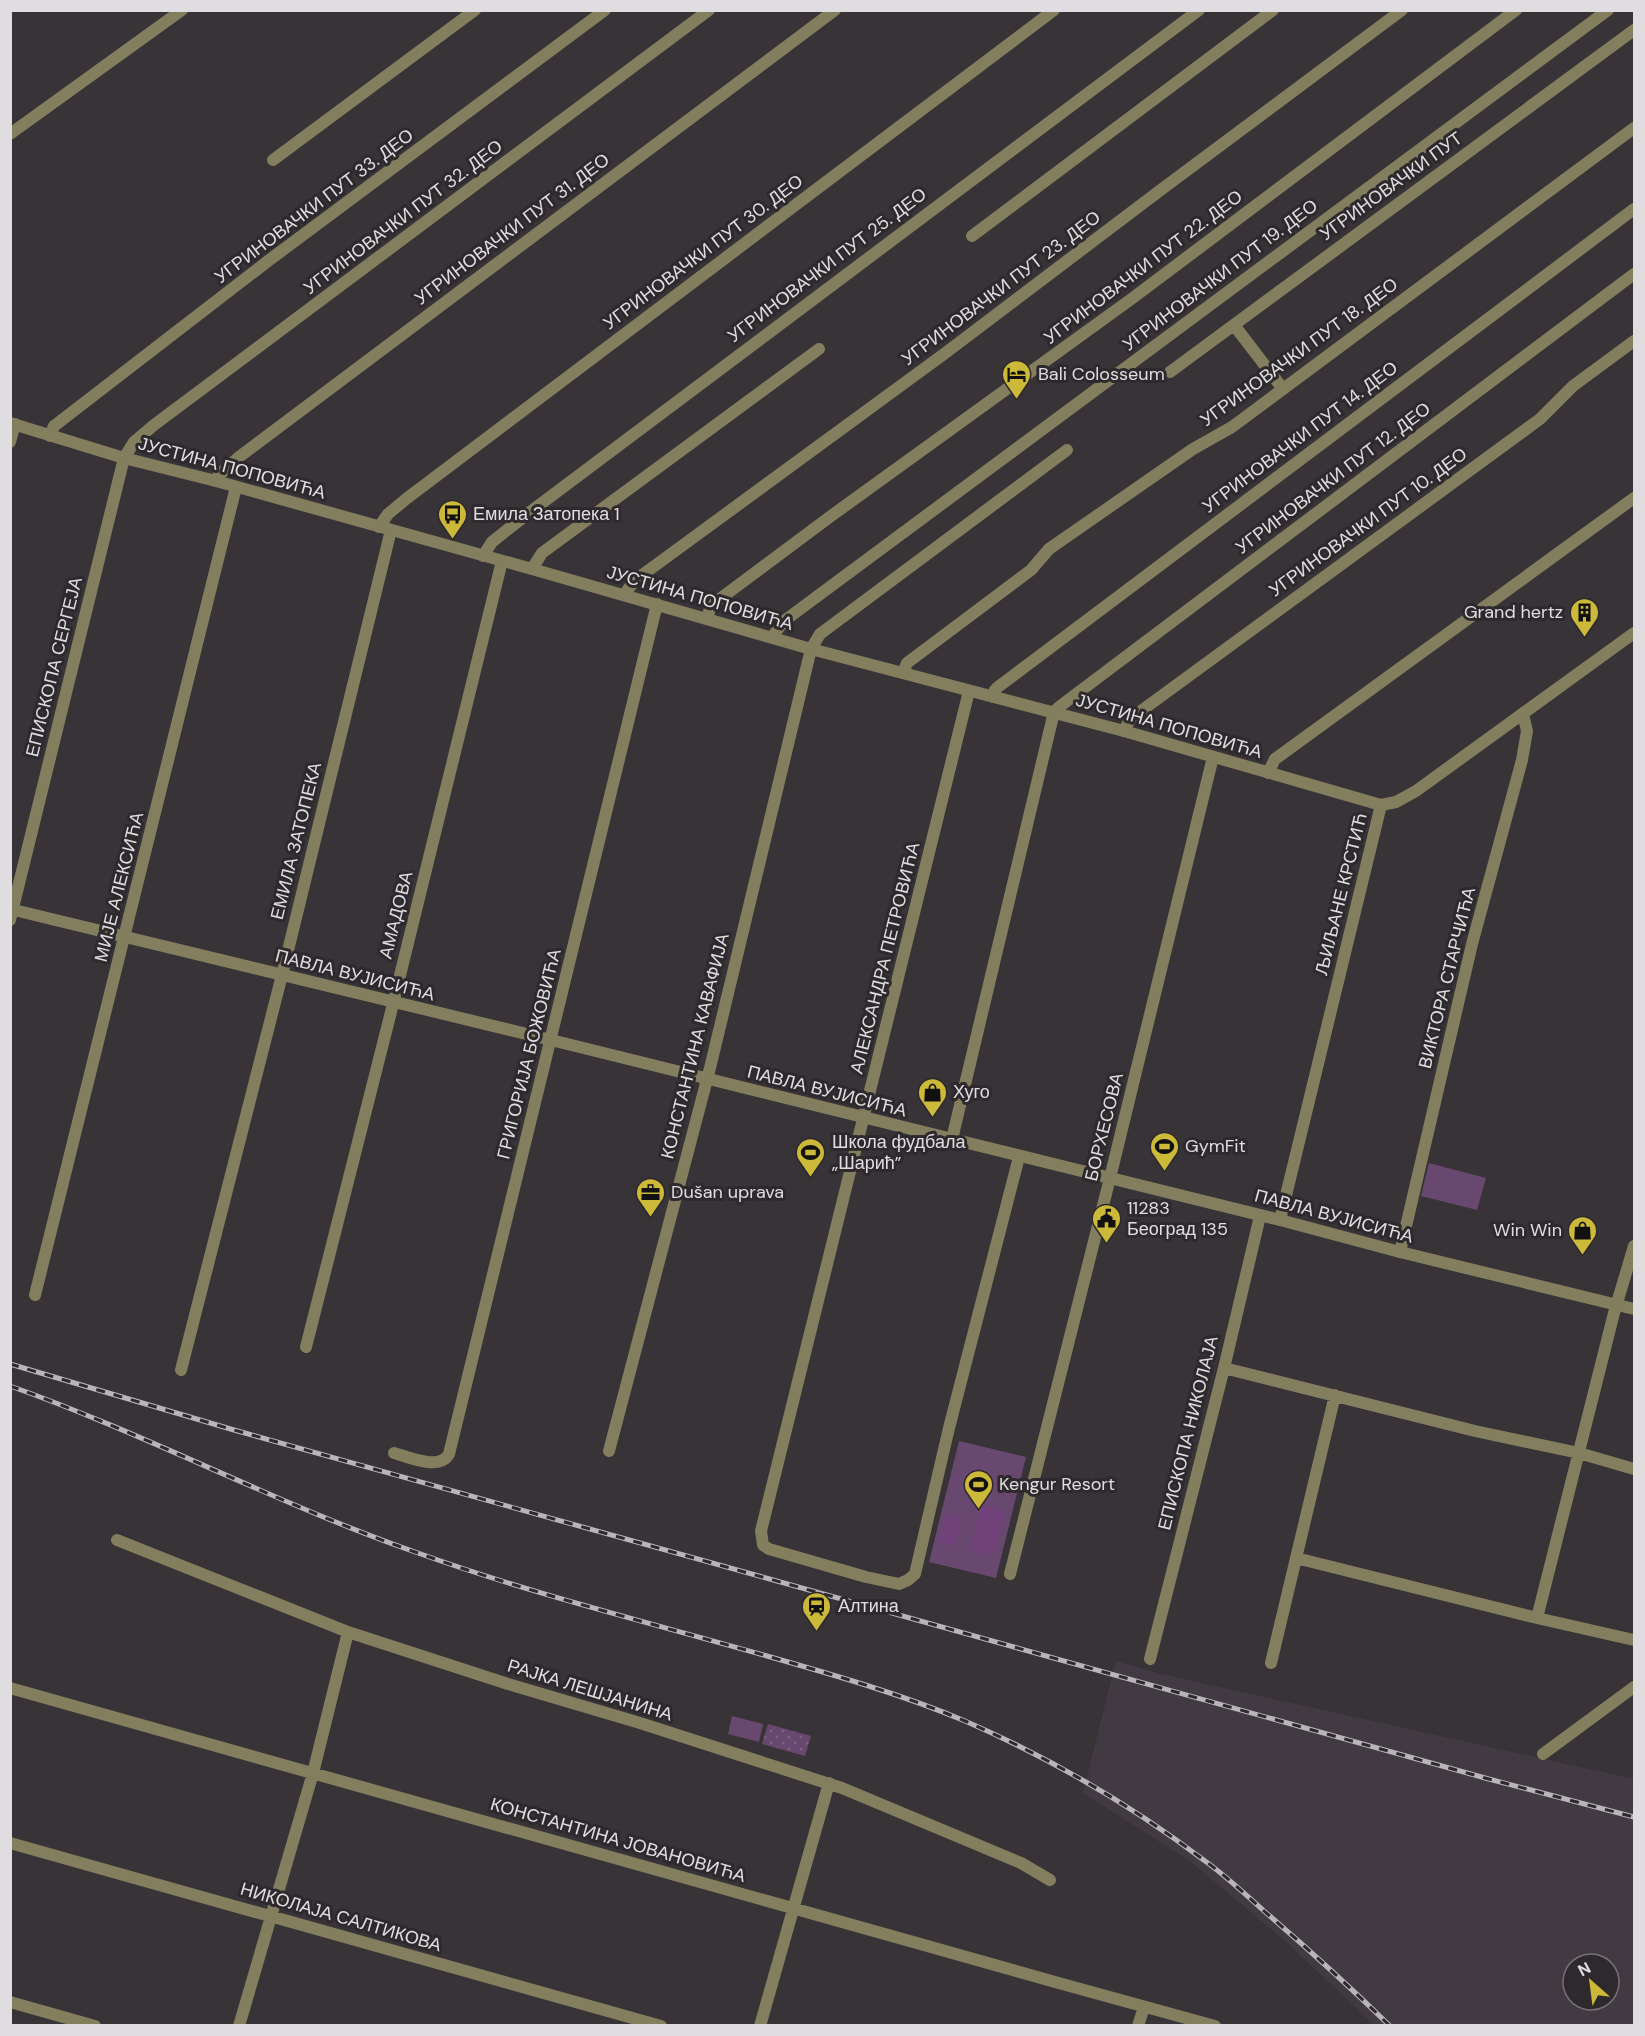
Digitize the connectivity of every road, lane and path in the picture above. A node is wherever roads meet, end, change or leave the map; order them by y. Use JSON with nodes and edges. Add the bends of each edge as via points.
{"nodes":[{"id":1,"x":182,"y":10,"type":"edge"},
{"id":2,"x":475,"y":10,"type":"edge"},
{"id":3,"x":605,"y":10,"type":"edge"},
{"id":4,"x":709,"y":10,"type":"edge"},
{"id":5,"x":835,"y":10,"type":"edge"},
{"id":6,"x":1054,"y":10,"type":"edge"},
{"id":7,"x":1199,"y":10,"type":"edge"},
{"id":8,"x":1273,"y":10,"type":"edge"},
{"id":9,"x":1402,"y":10,"type":"edge"},
{"id":10,"x":1516,"y":10,"type":"edge"},
{"id":11,"x":1608,"y":10,"type":"edge"},
{"id":12,"x":1635,"y":30,"type":"edge"},
{"id":13,"x":1635,"y":128,"type":"edge"},
{"id":14,"x":10,"y":134,"type":"edge"},
{"id":15,"x":273,"y":160,"type":"dead end"},
{"id":16,"x":1635,"y":209,"type":"edge"},
{"id":17,"x":972,"y":236,"type":"dead end"},
{"id":18,"x":1635,"y":274,"type":"edge"},
{"id":19,"x":1233,"y":324,"type":"junction"},
{"id":20,"x":1635,"y":341,"type":"edge"},
{"id":21,"x":819,"y":349,"type":"dead end"},
{"id":22,"x":1170,"y":372,"type":"dead end"},
{"id":23,"x":1283,"y":389,"type":"junction"},
{"id":24,"x":13,"y":423,"type":"edge"},
{"id":25,"x":51,"y":436,"type":"junction"},
{"id":26,"x":10,"y":442,"type":"edge"},
{"id":27,"x":1067,"y":450,"type":"dead end"},
{"id":28,"x":124,"y":458,"type":"junction"},
{"id":29,"x":216,"y":481,"type":"junction"},
{"id":30,"x":236,"y":487,"type":"junction"},
{"id":31,"x":1635,"y":498,"type":"edge"},
{"id":32,"x":385,"y":528,"type":"junction"},
{"id":33,"x":483,"y":556,"type":"junction"},
{"id":34,"x":501,"y":561,"type":"junction"},
{"id":35,"x":532,"y":569,"type":"junction"},
{"id":36,"x":624,"y":595,"type":"junction"},
{"id":37,"x":657,"y":604,"type":"junction"},
{"id":38,"x":707,"y":618,"type":"junction"},
{"id":39,"x":1635,"y":633,"type":"edge"},
{"id":40,"x":772,"y":638,"type":"junction"},
{"id":41,"x":811,"y":649,"type":"junction"},
{"id":42,"x":903,"y":673,"type":"junction"},
{"id":43,"x":969,"y":691,"type":"junction"},
{"id":44,"x":993,"y":697,"type":"junction"},
{"id":45,"x":1054,"y":712,"type":"junction"},
{"id":46,"x":1523,"y":714,"type":"junction"},
{"id":47,"x":1124,"y":731,"type":"junction"},
{"id":48,"x":1213,"y":757,"type":"junction"},
{"id":49,"x":1268,"y":773,"type":"junction"},
{"id":50,"x":1381,"y":805,"type":"junction"},
{"id":51,"x":11,"y":913,"type":"edge"},
{"id":52,"x":125,"y":938,"type":"junction"},
{"id":53,"x":282,"y":975,"type":"junction"},
{"id":54,"x":393,"y":1003,"type":"junction"},
{"id":55,"x":551,"y":1040,"type":"junction"},
{"id":56,"x":707,"y":1080,"type":"junction"},
{"id":57,"x":864,"y":1118,"type":"junction"},
{"id":58,"x":952,"y":1139,"type":"junction"},
{"id":59,"x":1019,"y":1157,"type":"junction"},
{"id":60,"x":1110,"y":1178,"type":"junction"},
{"id":61,"x":1260,"y":1216,"type":"junction"},
{"id":62,"x":1280,"y":1220,"type":"junction"},
{"id":63,"x":1635,"y":1246,"type":"edge"},
{"id":64,"x":1401,"y":1252,"type":"junction"},
{"id":65,"x":35,"y":1295,"type":"dead end"},
{"id":66,"x":1617,"y":1304,"type":"junction"},
{"id":67,"x":1635,"y":1309,"type":"edge"},
{"id":68,"x":306,"y":1347,"type":"dead end"},
{"id":69,"x":1224,"y":1368,"type":"junction"},
{"id":70,"x":181,"y":1370,"type":"dead end"},
{"id":71,"x":1335,"y":1395,"type":"junction"},
{"id":72,"x":609,"y":1451,"type":"dead end"},
{"id":73,"x":394,"y":1453,"type":"dead end"},
{"id":74,"x":1579,"y":1453,"type":"junction"},
{"id":75,"x":1635,"y":1469,"type":"edge"},
{"id":76,"x":117,"y":1540,"type":"dead end"},
{"id":77,"x":1296,"y":1558,"type":"junction"},
{"id":78,"x":1010,"y":1574,"type":"dead end"},
{"id":79,"x":1537,"y":1618,"type":"junction"},
{"id":80,"x":348,"y":1632,"type":"junction"},
{"id":81,"x":1635,"y":1640,"type":"edge"},
{"id":82,"x":1150,"y":1659,"type":"dead end"},
{"id":83,"x":1271,"y":1663,"type":"dead end"},
{"id":84,"x":1635,"y":1687,"type":"edge"},
{"id":85,"x":10,"y":1688,"type":"edge"},
{"id":86,"x":1543,"y":1754,"type":"dead end"},
{"id":87,"x":313,"y":1773,"type":"junction"},
{"id":88,"x":829,"y":1783,"type":"junction"},
{"id":89,"x":10,"y":1843,"type":"edge"},
{"id":90,"x":1050,"y":1880,"type":"dead end"},
{"id":91,"x":793,"y":1908,"type":"junction"},
{"id":92,"x":270,"y":1915,"type":"junction"},
{"id":93,"x":10,"y":2002,"type":"edge"},
{"id":94,"x":1144,"y":2007,"type":"junction"},
{"id":95,"x":95,"y":2025,"type":"edge"},
{"id":96,"x":239,"y":2025,"type":"edge"},
{"id":97,"x":661,"y":2025,"type":"edge"},
{"id":98,"x":760,"y":2025,"type":"edge"},
{"id":99,"x":1138,"y":2025,"type":"edge"},
{"id":100,"x":1215,"y":2025,"type":"edge"}],
"edges":[{"from":1,"to":14,"type":"street"},
{"from":2,"to":15,"type":"street"},
{"from":3,"to":25,"type":"street","name":"УГРИНОВАЧКИ ПУТ 33. ДЕО","via":[[268,261],[54,426]]},
{"from":4,"to":28,"type":"street","name":"УГРИНОВАЧКИ ПУТ 32. ДЕО","via":[[154,425],[134,442]]},
{"from":5,"to":29,"type":"street","name":"УГРИНОВАЧКИ ПУТ 31. ДЕО","via":[[239,457]]},
{"from":6,"to":32,"type":"street","name":"УГРИНОВАЧКИ ПУТ 30. ДЕО","via":[[406,499],[388,514]]},
{"from":7,"to":33,"type":"street","name":"УГРИНОВАЧКИ ПУТ 25. ДЕО","via":[[526,514],[492,542]]},
{"from":8,"to":17,"type":"street"},
{"from":9,"to":36,"type":"street","name":"УГРИНОВАЧКИ ПУТ 23. ДЕО","via":[[634,581]]},
{"from":10,"to":38,"type":"street","name":"УГРИНОВАЧКИ ПУТ 22. ДЕО","via":[[1131,300],[831,516],[712,606]]},
{"from":11,"to":40,"type":"street","name":"УГРИНОВАЧКИ ПУТ 19. ДЕО","via":[[792,615],[777,627]]},
{"from":12,"to":19,"type":"street","name":"УГРИНОВАЧКИ ПУТ"},
{"from":13,"to":23,"type":"street","name":"УГРИНОВАЧКИ ПУТ 18. ДЕО"},
{"from":16,"to":44,"type":"street","name":"УГРИНОВАЧКИ ПУТ 14. ДЕО","via":[[1078,625],[998,687]]},
{"from":18,"to":45,"type":"street","name":"УГРИНОВАЧКИ ПУТ 12. ДЕО"},
{"from":19,"to":22,"type":"street","name":"УГРИНОВАЧКИ ПУТ"},
{"from":19,"to":23,"type":"street"},
{"from":20,"to":47,"type":"street","name":"УГРИНОВАЧКИ ПУТ 10. ДЕО","via":[[1573,386],[1540,419],[1130,719]]},
{"from":21,"to":35,"type":"street","via":[[542,553]]},
{"from":23,"to":42,"type":"street","name":"УГРИНОВАЧКИ ПУТ 18. ДЕО","via":[[1049,549],[1031,570],[907,663]]},
{"from":24,"to":25,"type":"street","name":"ЈУСТИНА ПОПОВИЋА"},
{"from":24,"to":26,"type":"street"},
{"from":25,"to":28,"type":"street","name":"ЈУСТИНА ПОПОВИЋА"},
{"from":27,"to":41,"type":"street","via":[[820,634]]},
{"from":28,"to":29,"type":"street","name":"ЈУСТИНА ПОПОВИЋА"},
{"from":28,"to":51,"type":"street","name":"ЕПИСКОПА СЕРГЕЈА"},
{"from":29,"to":30,"type":"street","name":"ЈУСТИНА ПОПОВИЋА"},
{"from":30,"to":32,"type":"street","name":"ЈУСТИНА ПОПОВИЋА"},
{"from":30,"to":52,"type":"street","name":"МИЈЕ АЛЕКСИЋА"},
{"from":31,"to":49,"type":"street","via":[[1275,759]]},
{"from":32,"to":33,"type":"street","name":"ЈУСТИНА ПОПОВИЋА"},
{"from":32,"to":53,"type":"street","name":"ЕМИЛА ЗАТОПЕКА"},
{"from":33,"to":34,"type":"street","name":"ЈУСТИНА ПОПОВИЋА"},
{"from":34,"to":35,"type":"street","name":"ЈУСТИНА ПОПОВИЋА"},
{"from":34,"to":54,"type":"street","name":"АМАДОВА"},
{"from":35,"to":36,"type":"street","name":"ЈУСТИНА ПОПОВИЋА"},
{"from":36,"to":37,"type":"street","name":"ЈУСТИНА ПОПОВИЋА"},
{"from":37,"to":38,"type":"street","name":"ЈУСТИНА ПОПОВИЋА"},
{"from":37,"to":55,"type":"street","name":"ГРИГОРИЈА БОЖОВИЋА"},
{"from":38,"to":40,"type":"street","name":"ЈУСТИНА ПОПОВИЋА"},
{"from":39,"to":46,"type":"street","name":"ЉИЉАНЕ КРСТИЋ"},
{"from":40,"to":41,"type":"street","name":"ЈУСТИНА ПОПОВИЋА"},
{"from":41,"to":42,"type":"street","name":"ЈУСТИНА ПОПОВИЋА"},
{"from":41,"to":56,"type":"street","name":"КОНСТАНТИНА КАВАФИЈА"},
{"from":42,"to":43,"type":"street","name":"ЈУСТИНА ПОПОВИЋА"},
{"from":43,"to":44,"type":"street","name":"ЈУСТИНА ПОПОВИЋА"},
{"from":43,"to":57,"type":"street","name":"АЛЕКСАНДРА ПЕТРОВИЋА"},
{"from":44,"to":45,"type":"street","name":"ЈУСТИНА ПОПОВИЋА"},
{"from":45,"to":47,"type":"street","name":"ЈУСТИНА ПОПОВИЋА"},
{"from":45,"to":58,"type":"street"},
{"from":46,"to":50,"type":"street","name":"ЉИЉАНЕ КРСТИЋ","via":[[1416,791]]},
{"from":46,"to":64,"type":"street","name":"ВИКТОРА СТАРЧИЋА","via":[[1527,731],[1522,760],[1472,944]]},
{"from":47,"to":48,"type":"street","name":"ЈУСТИНА ПОПОВИЋА"},
{"from":48,"to":49,"type":"street","name":"ЈУСТИНА ПОПОВИЋА"},
{"from":48,"to":60,"type":"street","name":"БОРХЕСОВА"},
{"from":49,"to":50,"type":"street","name":"ЈУСТИНА ПОПОВИЋА"},
{"from":50,"to":62,"type":"street","name":"ЉИЉАНЕ КРСТИЋ"},
{"from":51,"to":52,"type":"street","name":"ПАВЛА ВУЈИСИЋА"},
{"from":52,"to":53,"type":"street","name":"ПАВЛА ВУЈИСИЋА"},
{"from":52,"to":65,"type":"street","name":"МИЈЕ АЛЕКСИЋА"},
{"from":53,"to":54,"type":"street","name":"ПАВЛА ВУЈИСИЋА"},
{"from":53,"to":70,"type":"street","name":"ЕМИЛА ЗАТОПЕКА"},
{"from":54,"to":55,"type":"street","name":"ПАВЛА ВУЈИСИЋА"},
{"from":54,"to":68,"type":"street","name":"АМАДОВА"},
{"from":55,"to":56,"type":"street","name":"ПАВЛА ВУЈИСИЋА"},
{"from":55,"to":73,"type":"street","name":"ГРИГОРИЈА БОЖОВИЋА","via":[[449,1454],[436,1463]]},
{"from":56,"to":57,"type":"street","name":"ПАВЛА ВУЈИСИЋА"},
{"from":56,"to":72,"type":"street","name":"КОНСТАНТИНА КАВАФИЈА"},
{"from":57,"to":58,"type":"street","name":"ПАВЛА ВУЈИСИЋА"},
{"from":57,"to":59,"type":"street","name":"АЛЕКСАНДРА ПЕТРОВИЋА","via":[[761,1538],[769,1549],[866,1577],[899,1584],[915,1574]]},
{"from":58,"to":59,"type":"street","name":"ПАВЛА ВУЈИСИЋА"},
{"from":59,"to":60,"type":"street","name":"ПАВЛА ВУЈИСИЋА"},
{"from":60,"to":61,"type":"street","name":"ПАВЛА ВУЈИСИЋА"},
{"from":60,"to":78,"type":"street","name":"БОРХЕСОВА"},
{"from":61,"to":62,"type":"street","name":"ПАВЛА ВУЈИСИЋА"},
{"from":61,"to":69,"type":"street","name":"ЕПИСКОПА НИКОЛАЈА"},
{"from":62,"to":64,"type":"street","name":"ПАВЛА ВУЈИСИЋА"},
{"from":63,"to":66,"type":"street"},
{"from":64,"to":66,"type":"street","name":"ПАВЛА ВУЈИСИЋА"},
{"from":66,"to":67,"type":"street","name":"ПАВЛА ВУЈИСИЋА"},
{"from":66,"to":74,"type":"street"},
{"from":69,"to":71,"type":"street"},
{"from":69,"to":82,"type":"street","name":"ЕПИСКОПА НИКОЛАЈА"},
{"from":71,"to":74,"type":"street"},
{"from":71,"to":77,"type":"street"},
{"from":74,"to":75,"type":"street"},
{"from":74,"to":79,"type":"street"},
{"from":76,"to":80,"type":"street","name":"РАЈКА ЛЕШЈАНИНА"},
{"from":77,"to":79,"type":"street"},
{"from":77,"to":83,"type":"street"},
{"from":79,"to":81,"type":"street"},
{"from":80,"to":87,"type":"street"},
{"from":80,"to":88,"type":"street","name":"РАЈКА ЛЕШЈАНИНА"},
{"from":84,"to":86,"type":"street"},
{"from":85,"to":87,"type":"street","name":"КОНСТАНТИНА ЈОВАНОВИЋА"},
{"from":87,"to":91,"type":"street","name":"КОНСТАНТИНА ЈОВАНОВИЋА"},
{"from":87,"to":92,"type":"street"},
{"from":88,"to":90,"type":"street","name":"РАЈКА ЛЕШЈАНИНА","via":[[1021,1863]]},
{"from":88,"to":91,"type":"street"},
{"from":89,"to":92,"type":"street","name":"НИКОЛАЈА САЛТИКОВА"},
{"from":91,"to":94,"type":"street","name":"КОНСТАНТИНА ЈОВАНОВИЋА"},
{"from":91,"to":98,"type":"street"},
{"from":92,"to":96,"type":"street"},
{"from":92,"to":97,"type":"street","name":"НИКОЛАЈА САЛТИКОВА"},
{"from":93,"to":95,"type":"street"},
{"from":94,"to":99,"type":"street"},
{"from":94,"to":100,"type":"street","name":"КОНСТАНТИНА ЈОВАНОВИЋА"}]}
